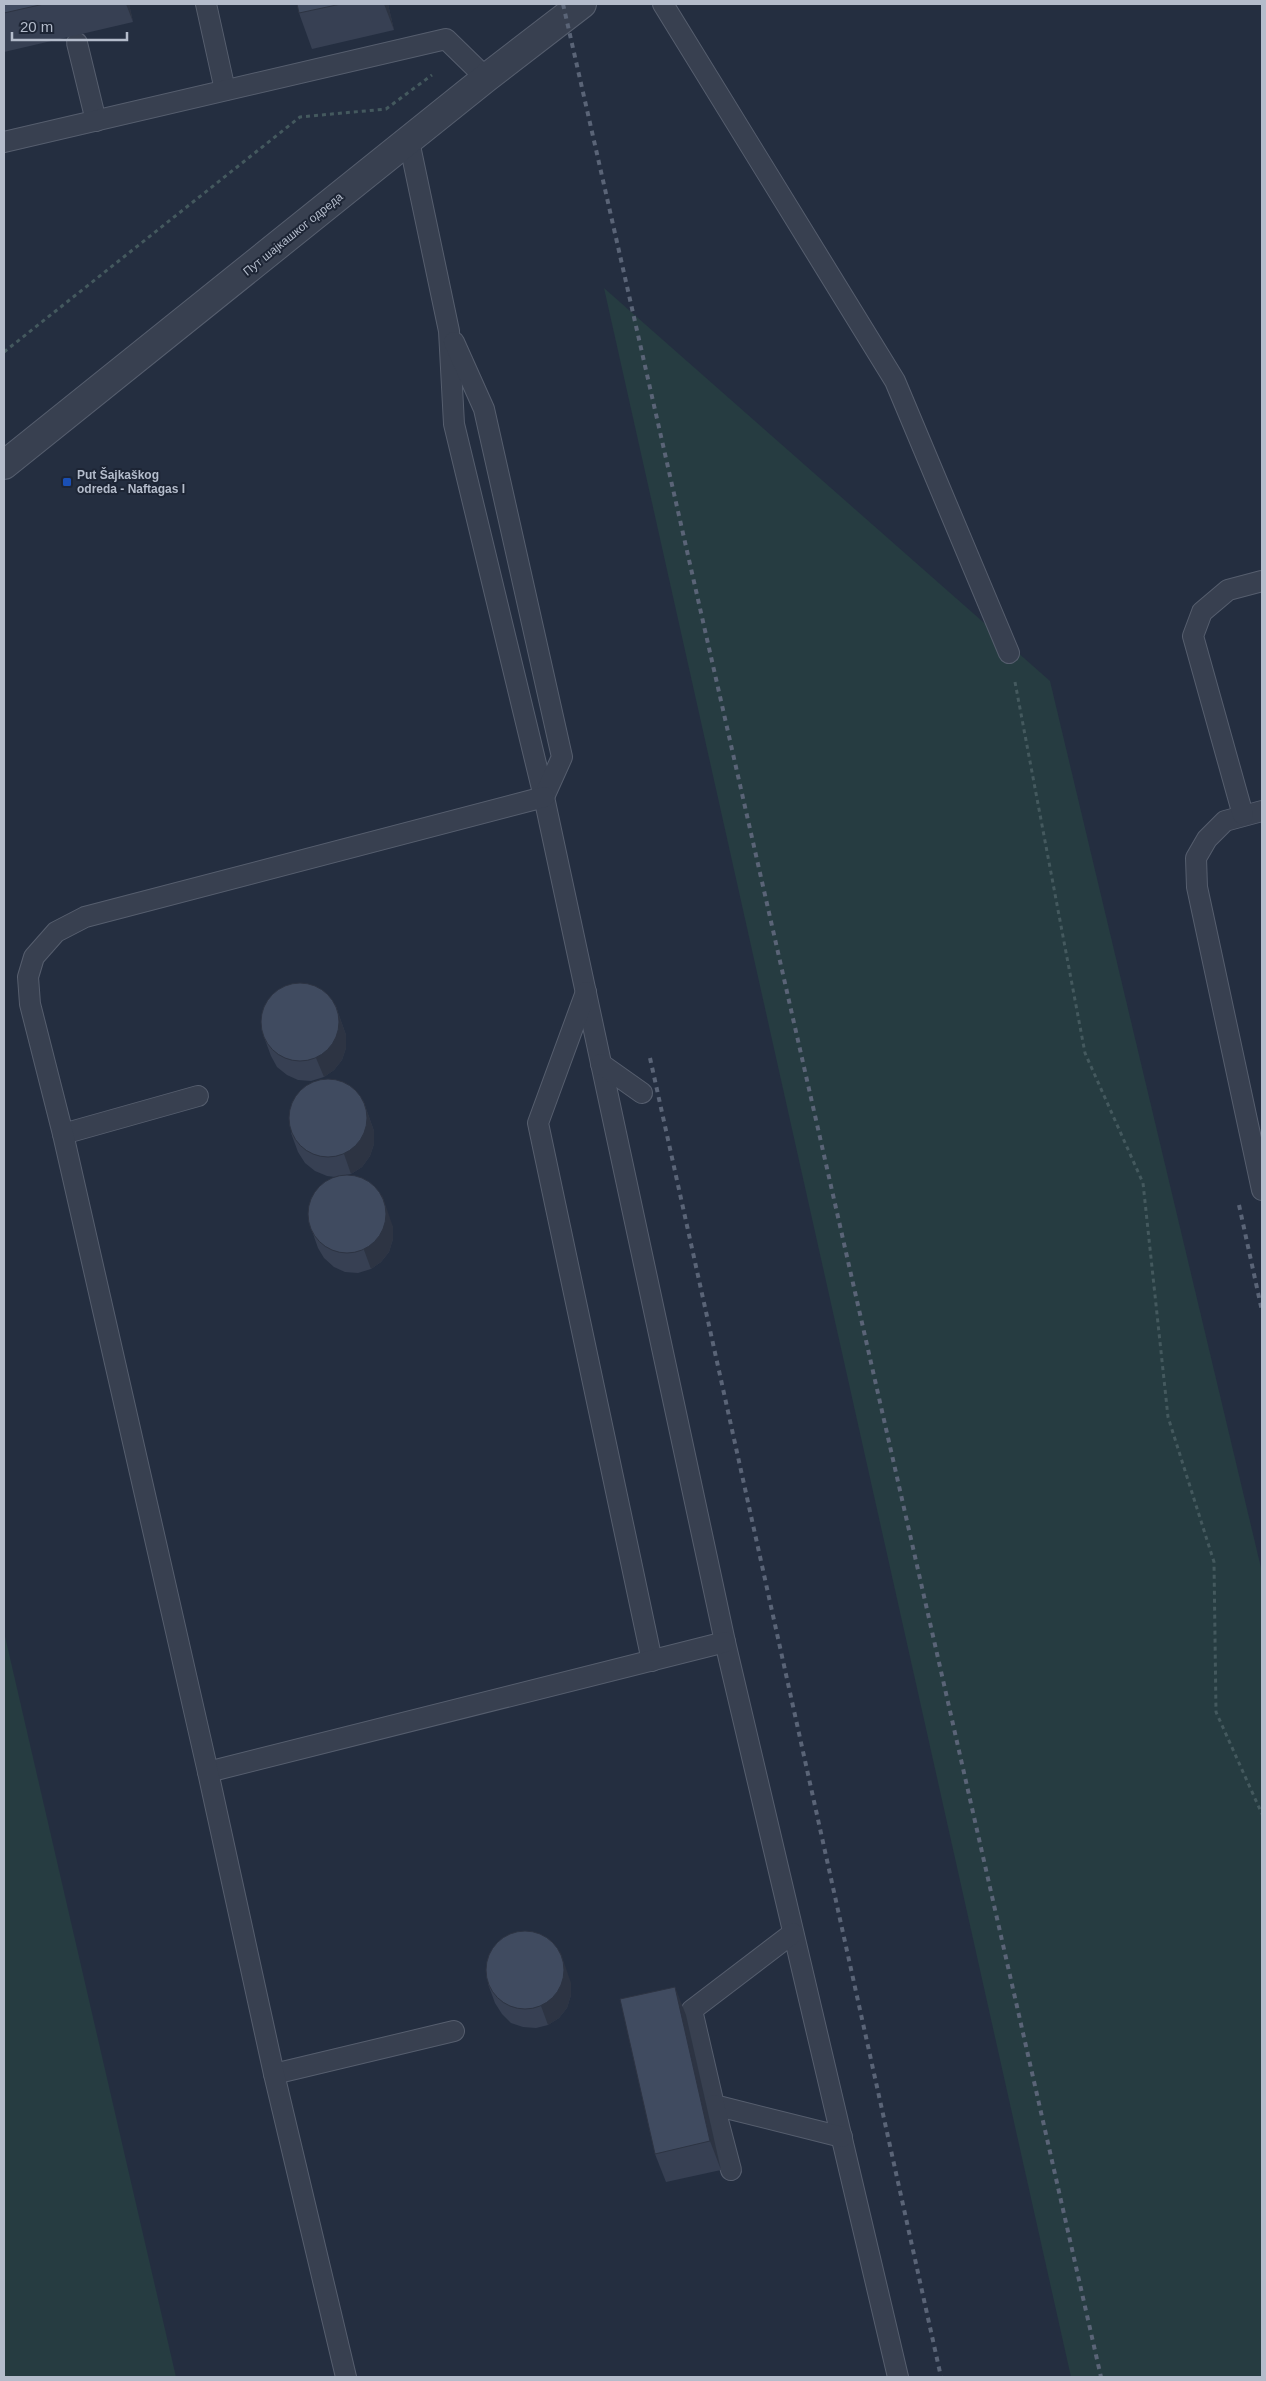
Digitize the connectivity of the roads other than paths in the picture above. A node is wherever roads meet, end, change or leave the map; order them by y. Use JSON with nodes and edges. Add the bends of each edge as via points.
{"nodes":[{"id":1,"x":206,"y":4,"type":"edge"},
{"id":2,"x":582,"y":4,"type":"edge"},
{"id":3,"x":662,"y":4,"type":"edge"},
{"id":4,"x":77,"y":43,"type":"dead end"},
{"id":5,"x":486,"y":78,"type":"junction"},
{"id":6,"x":225,"y":90,"type":"junction"},
{"id":7,"x":96,"y":121,"type":"junction"},
{"id":8,"x":409,"y":141,"type":"junction"},
{"id":9,"x":4,"y":142,"type":"edge"},
{"id":10,"x":448,"y":331,"type":"junction"},
{"id":11,"x":4,"y":465,"type":"edge"},
{"id":12,"x":1262,"y":581,"type":"edge"},
{"id":13,"x":1009,"y":652,"type":"road end"},
{"id":14,"x":544,"y":798,"type":"junction"},
{"id":15,"x":1262,"y":810,"type":"edge"},
{"id":16,"x":1243,"y":815,"type":"junction"},
{"id":17,"x":586,"y":992,"type":"junction"},
{"id":18,"x":601,"y":1064,"type":"junction"},
{"id":19,"x":642,"y":1093,"type":"dead end"},
{"id":20,"x":198,"y":1096,"type":"dead end"},
{"id":21,"x":63,"y":1134,"type":"junction"},
{"id":22,"x":1262,"y":1190,"type":"edge"},
{"id":23,"x":725,"y":1642,"type":"junction"},
{"id":24,"x":652,"y":1661,"type":"junction"},
{"id":25,"x":208,"y":1772,"type":"junction"},
{"id":26,"x":793,"y":1933,"type":"junction"},
{"id":27,"x":454,"y":2030,"type":"dead end"},
{"id":28,"x":274,"y":2074,"type":"junction"},
{"id":29,"x":714,"y":2105,"type":"junction"},
{"id":30,"x":842,"y":2137,"type":"junction"},
{"id":31,"x":731,"y":2170,"type":"dead end"},
{"id":32,"x":346,"y":2377,"type":"edge"},
{"id":33,"x":895,"y":2377,"type":"edge"}],
"edges":[{"from":1,"to":6,"type":"lane"},
{"from":2,"to":5,"type":"street","name":"Пут шајкашког одреда"},
{"from":3,"to":13,"type":"lane","via":[[895,381]]},
{"from":4,"to":7,"type":"lane"},
{"from":5,"to":6,"type":"lane","via":[[446,39]]},
{"from":5,"to":8,"type":"street","name":"Пут шајкашког одреда"},
{"from":6,"to":7,"type":"lane"},
{"from":7,"to":9,"type":"lane"},
{"from":8,"to":10,"type":"lane"},
{"from":8,"to":11,"type":"street","name":"Пут шајкашког одреда"},
{"from":10,"to":14,"type":"lane","via":[[454,424]]},
{"from":10,"to":14,"type":"lane","via":[[484,409],[562,756]]},
{"from":12,"to":16,"type":"lane","via":[[1228,590],[1202,612],[1193,636]]},
{"from":14,"to":17,"type":"lane"},
{"from":14,"to":21,"type":"lane","via":[[85,917],[56,932],[34,956],[28,977],[30,1004]]},
{"from":15,"to":16,"type":"lane"},
{"from":16,"to":22,"type":"lane","via":[[1225,821],[1207,839],[1196,858],[1197,887]]},
{"from":17,"to":18,"type":"lane"},
{"from":17,"to":24,"type":"lane","via":[[538,1123]]},
{"from":18,"to":19,"type":"lane"},
{"from":18,"to":23,"type":"lane"},
{"from":20,"to":21,"type":"lane"},
{"from":21,"to":25,"type":"lane"},
{"from":23,"to":24,"type":"lane"},
{"from":23,"to":26,"type":"lane"},
{"from":24,"to":25,"type":"lane"},
{"from":25,"to":28,"type":"lane"},
{"from":26,"to":29,"type":"lane","via":[[692,2010]]},
{"from":26,"to":30,"type":"lane"},
{"from":27,"to":28,"type":"lane"},
{"from":28,"to":32,"type":"lane"},
{"from":29,"to":30,"type":"lane"},
{"from":29,"to":31,"type":"lane"},
{"from":30,"to":33,"type":"lane"}]}
